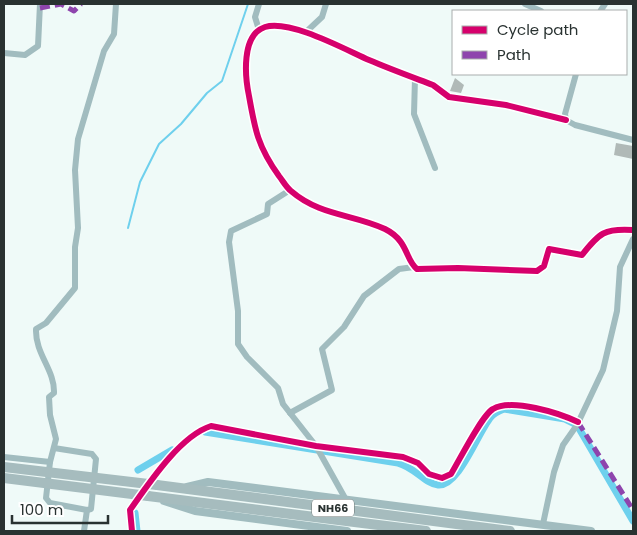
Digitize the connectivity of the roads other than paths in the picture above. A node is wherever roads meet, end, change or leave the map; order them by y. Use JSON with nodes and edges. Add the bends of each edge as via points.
{"nodes":[{"id":1,"x":40,"y":4,"type":"edge"},
{"id":2,"x":116,"y":4,"type":"edge"},
{"id":3,"x":259,"y":4,"type":"edge"},
{"id":4,"x":326,"y":4,"type":"edge"},
{"id":5,"x":525,"y":4,"type":"edge"},
{"id":6,"x":539,"y":10,"type":"edge"},
{"id":7,"x":259,"y":30,"type":"junction"},
{"id":8,"x":306,"y":32,"type":"junction"},
{"id":9,"x":4,"y":53,"type":"edge"},
{"id":10,"x":576,"y":75,"type":"edge"},
{"id":11,"x":415,"y":78,"type":"junction"},
{"id":12,"x":566,"y":120,"type":"junction"},
{"id":13,"x":633,"y":140,"type":"edge"},
{"id":14,"x":435,"y":168,"type":"dead end"},
{"id":15,"x":290,"y":190,"type":"junction"},
{"id":16,"x":633,"y":230,"type":"edge"},
{"id":17,"x":633,"y":239,"type":"edge"},
{"id":18,"x":414,"y":267,"type":"junction"},
{"id":19,"x":290,"y":413,"type":"junction"},
{"id":20,"x":578,"y":422,"type":"junction"},
{"id":21,"x":316,"y":446,"type":"junction"},
{"id":22,"x":54,"y":448,"type":"junction"},
{"id":23,"x":4,"y":457,"type":"edge"},
{"id":24,"x":50,"y":462,"type":"junction"},
{"id":25,"x":4,"y":467,"type":"edge"},
{"id":26,"x":4,"y":478,"type":"edge"},
{"id":27,"x":184,"y":488,"type":"junction"},
{"id":28,"x":148,"y":496,"type":"junction"},
{"id":29,"x":345,"y":498,"type":"junction"},
{"id":30,"x":87,"y":510,"type":"junction"},
{"id":31,"x":543,"y":524,"type":"junction"},
{"id":32,"x":84,"y":531,"type":"edge"},
{"id":33,"x":132,"y":531,"type":"edge"},
{"id":34,"x":346,"y":531,"type":"edge"},
{"id":35,"x":426,"y":531,"type":"edge"},
{"id":36,"x":510,"y":531,"type":"edge"},
{"id":37,"x":591,"y":531,"type":"edge"}],
"edges":[{"from":1,"to":9,"type":"street","via":[[38,46],[25,55]]},
{"from":2,"to":22,"type":"street","via":[[114,34],[104,51],[78,139],[75,288],[46,323],[36,329],[41,357],[53,375],[55,385],[49,402],[56,439]]},
{"from":3,"to":7,"type":"street","via":[[254,17]]},
{"from":4,"to":8,"type":"street","via":[[317,24]]},
{"from":5,"to":6,"type":"street"},
{"from":7,"to":8,"type":"street","via":[[271,26]]},
{"from":7,"to":15,"type":"street","via":[[248,51],[248,92],[256,135],[264,154]]},
{"from":8,"to":11,"type":"street"},
{"from":10,"to":12,"type":"street"},
{"from":11,"to":12,"type":"street","via":[[433,85],[449,97],[506,105]]},
{"from":11,"to":14,"type":"street","via":[[414,114]]},
{"from":12,"to":13,"type":"street"},
{"from":15,"to":18,"type":"street","via":[[323,211],[384,229],[397,237]]},
{"from":15,"to":19,"type":"street","via":[[268,204],[266,214],[231,231],[229,242],[238,311],[238,344],[278,388]]},
{"from":16,"to":18,"type":"street","via":[[619,229],[598,235],[582,255],[549,249],[544,266],[537,271],[423,270]]},
{"from":17,"to":20,"type":"street","via":[[620,267],[617,311],[602,370]]},
{"from":18,"to":19,"type":"street","via":[[399,269],[364,296],[344,327],[322,349],[332,390]]},
{"from":19,"to":21,"type":"street"},
{"from":20,"to":21,"type":"street","via":[[561,414],[510,404],[492,409],[451,474],[442,478],[429,474],[418,463],[403,457]]},
{"from":20,"to":31,"type":"street","via":[[563,445]]},
{"from":21,"to":29,"type":"street"},
{"from":21,"to":33,"type":"street","via":[[211,426],[198,430],[158,472],[130,510]]},
{"from":22,"to":24,"type":"street"},
{"from":22,"to":30,"type":"street","via":[[92,454],[96,459],[91,509]]},
{"from":23,"to":24,"type":"street"},
{"from":24,"to":30,"type":"street","via":[[46,498],[50,503]]},
{"from":25,"to":27,"type":"highway","number":"NH66","bridge":true},
{"from":26,"to":28,"type":"highway","number":"NH66","bridge":true},
{"from":27,"to":29,"type":"street","via":[[208,482]]},
{"from":27,"to":36,"type":"highway","number":"NH66"},
{"from":28,"to":34,"type":"street","via":[[195,511]]},
{"from":28,"to":35,"type":"highway","number":"NH66"},
{"from":29,"to":31,"type":"street"},
{"from":30,"to":32,"type":"street"},
{"from":31,"to":37,"type":"street"}]}
